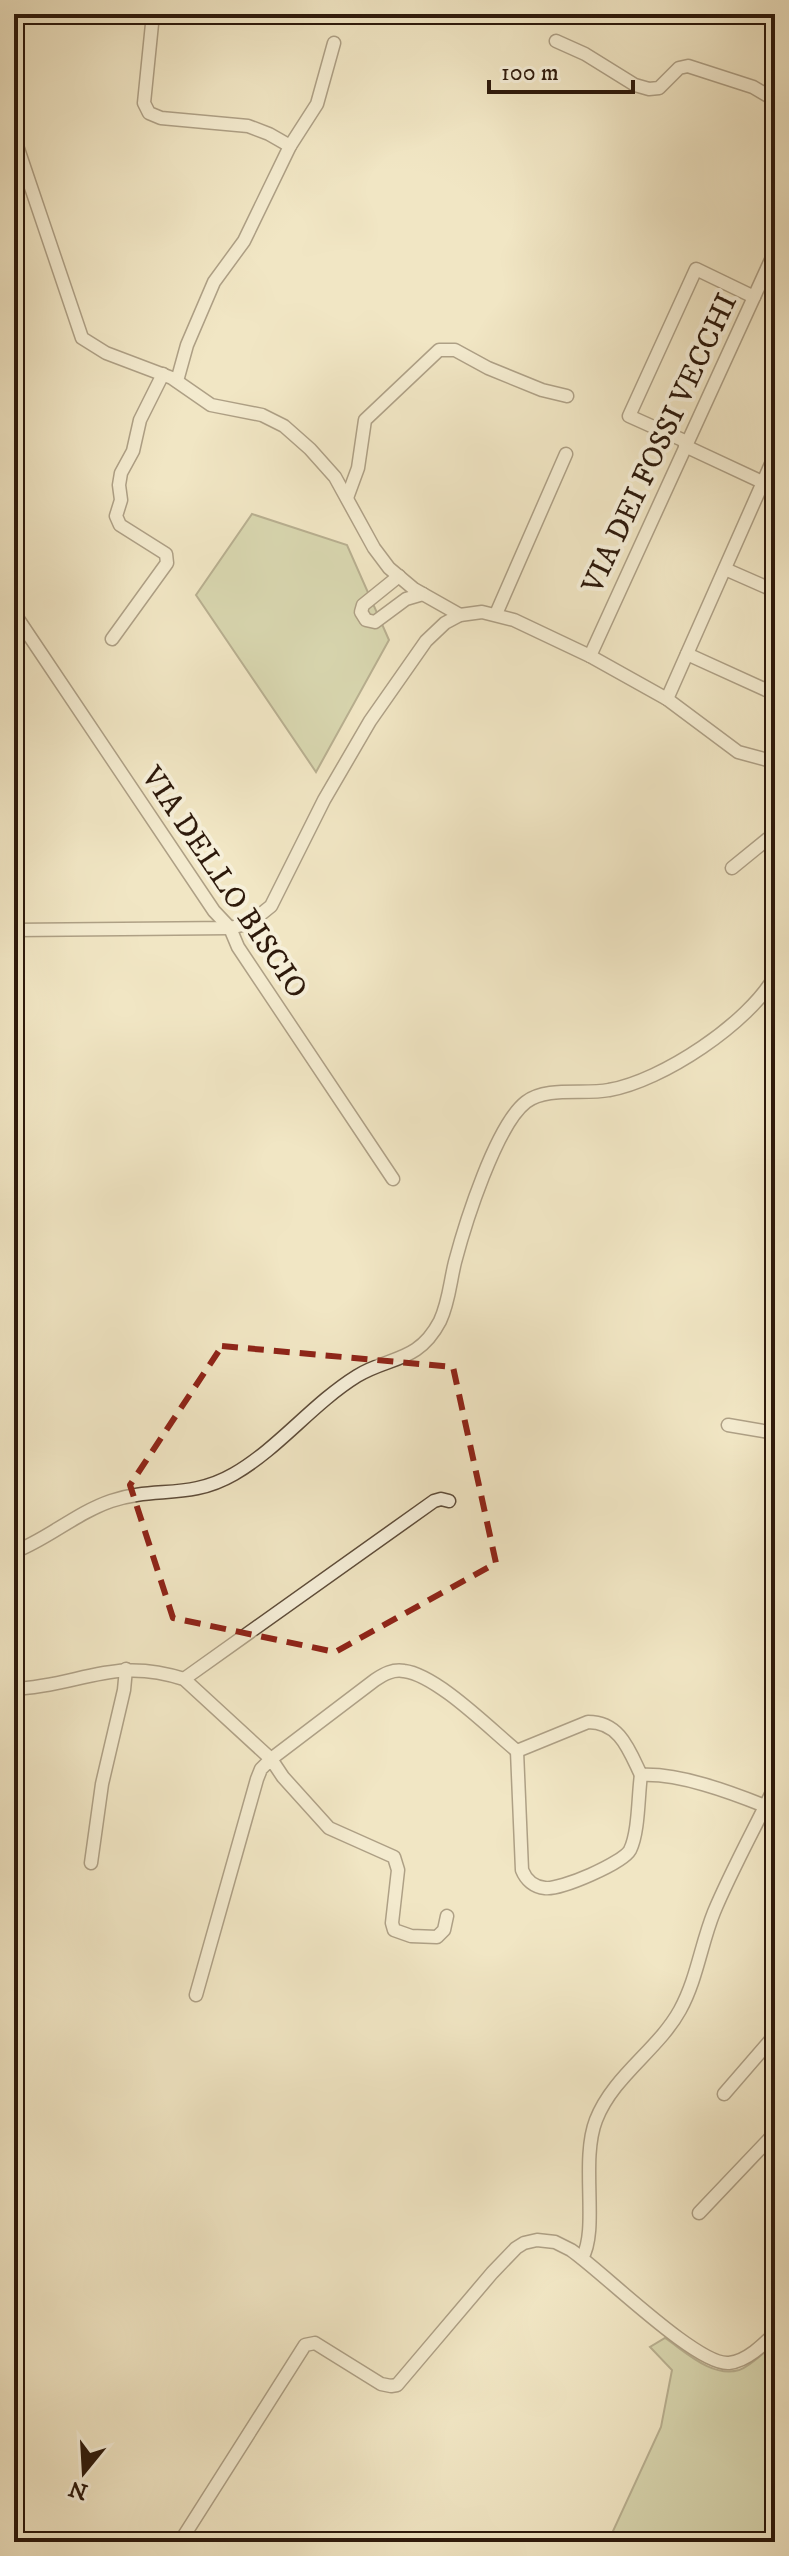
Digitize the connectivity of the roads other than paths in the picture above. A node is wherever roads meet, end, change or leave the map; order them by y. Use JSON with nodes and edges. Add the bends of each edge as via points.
{"nodes":[{"id":1,"x":153,"y":14,"type":"edge"},
{"id":2,"x":556,"y":41,"type":"dead end"},
{"id":3,"x":334,"y":43,"type":"dead end"},
{"id":4,"x":775,"y":100,"type":"edge"},
{"id":5,"x":14,"y":137,"type":"edge"},
{"id":6,"x":290,"y":146,"type":"junction"},
{"id":7,"x":775,"y":251,"type":"edge"},
{"id":8,"x":754,"y":297,"type":"junction"},
{"id":9,"x":163,"y":374,"type":"junction"},
{"id":10,"x":177,"y":381,"type":"junction"},
{"id":11,"x":567,"y":396,"type":"dead end"},
{"id":12,"x":686,"y":444,"type":"junction"},
{"id":13,"x":566,"y":454,"type":"dead end"},
{"id":14,"x":775,"y":455,"type":"edge"},
{"id":15,"x":769,"y":486,"type":"edge"},
{"id":16,"x":347,"y":498,"type":"junction"},
{"id":17,"x":725,"y":569,"type":"junction"},
{"id":18,"x":399,"y":576,"type":"junction"},
{"id":19,"x":775,"y":591,"type":"edge"},
{"id":20,"x":423,"y":594,"type":"junction"},
{"id":21,"x":14,"y":613,"type":"edge"},
{"id":22,"x":496,"y":614,"type":"junction"},
{"id":23,"x":460,"y":615,"type":"junction"},
{"id":24,"x":112,"y":639,"type":"dead end"},
{"id":25,"x":687,"y":654,"type":"junction"},
{"id":26,"x":590,"y":656,"type":"junction"},
{"id":27,"x":775,"y":694,"type":"edge"},
{"id":28,"x":667,"y":699,"type":"junction"},
{"id":29,"x":775,"y":762,"type":"edge"},
{"id":30,"x":775,"y":833,"type":"edge"},
{"id":31,"x":732,"y":868,"type":"dead end"},
{"id":32,"x":230,"y":928,"type":"junction"},
{"id":33,"x":14,"y":930,"type":"edge"},
{"id":34,"x":775,"y":976,"type":"edge"},
{"id":35,"x":393,"y":1179,"type":"dead end"},
{"id":36,"x":728,"y":1425,"type":"dead end"},
{"id":37,"x":775,"y":1433,"type":"edge"},
{"id":38,"x":449,"y":1501,"type":"dead end"},
{"id":39,"x":14,"y":1552,"type":"edge"},
{"id":40,"x":126,"y":1669,"type":"junction"},
{"id":41,"x":184,"y":1679,"type":"junction"},
{"id":42,"x":14,"y":1689,"type":"edge"},
{"id":43,"x":517,"y":1751,"type":"junction"},
{"id":44,"x":271,"y":1759,"type":"junction"},
{"id":45,"x":641,"y":1775,"type":"junction"},
{"id":46,"x":775,"y":1786,"type":"edge"},
{"id":47,"x":769,"y":1805,"type":"edge"},
{"id":48,"x":91,"y":1863,"type":"dead end"},
{"id":49,"x":447,"y":1916,"type":"dead end"},
{"id":50,"x":196,"y":1995,"type":"dead end"},
{"id":51,"x":775,"y":2035,"type":"edge"},
{"id":52,"x":724,"y":2094,"type":"dead end"},
{"id":53,"x":775,"y":2133,"type":"edge"},
{"id":54,"x":699,"y":2213,"type":"dead end"},
{"id":55,"x":582,"y":2258,"type":"junction"},
{"id":56,"x":775,"y":2333,"type":"edge"},
{"id":57,"x":180,"y":2542,"type":"edge"}],
"edges":[{"from":1,"to":6,"type":"street","via":[[144,103],[149,113],[253,127]]},
{"from":2,"to":4,"type":"street","via":[[642,87],[659,88],[679,68],[693,67]]},
{"from":3,"to":6,"type":"street","via":[[319,98]]},
{"from":5,"to":9,"type":"street","via":[[81,335],[106,353]]},
{"from":6,"to":10,"type":"street","via":[[244,241],[212,288]]},
{"from":7,"to":8,"type":"street","name":"VIA DEI FOSSI VECCHI"},
{"from":8,"to":12,"type":"street","name":"VIA DEI FOSSI VECCHI"},
{"from":8,"to":12,"type":"street","via":[[696,269],[629,416]]},
{"from":9,"to":10,"type":"street"},
{"from":9,"to":24,"type":"street","via":[[121,473],[116,516],[120,525],[164,552],[167,563]]},
{"from":10,"to":16,"type":"street","via":[[214,407],[282,424],[325,465]]},
{"from":11,"to":16,"type":"street","via":[[488,368],[455,350],[439,350],[365,420]]},
{"from":12,"to":15,"type":"street"},
{"from":12,"to":26,"type":"street","name":"VIA DEI FOSSI VECCHI"},
{"from":13,"to":22,"type":"street"},
{"from":14,"to":15,"type":"street"},
{"from":15,"to":17,"type":"street"},
{"from":16,"to":18,"type":"street","via":[[374,548]]},
{"from":17,"to":19,"type":"street"},
{"from":17,"to":25,"type":"street"},
{"from":18,"to":20,"type":"street"},
{"from":18,"to":20,"type":"street","via":[[363,605],[368,622]]},
{"from":20,"to":23,"type":"street"},
{"from":21,"to":32,"type":"street","name":"VIA DELLO BISCIO"},
{"from":22,"to":23,"type":"street"},
{"from":22,"to":26,"type":"street"},
{"from":23,"to":32,"type":"street","via":[[426,641],[376,712],[271,906],[250,923]]},
{"from":25,"to":27,"type":"street"},
{"from":25,"to":28,"type":"street"},
{"from":26,"to":28,"type":"street"},
{"from":28,"to":29,"type":"street","via":[[738,752]]},
{"from":30,"to":31,"type":"street"},
{"from":32,"to":33,"type":"street"},
{"from":32,"to":35,"type":"street","name":"VIA DELLO BISCIO","via":[[240,951]]},
{"from":34,"to":39,"type":"street","via":[[748,1011],[656,1074],[612,1090],[539,1096],[521,1107],[504,1131],[482,1182],[443,1315],[416,1349],[354,1378],[262,1455],[222,1481],[194,1491],[108,1502]]},
{"from":36,"to":37,"type":"street"},
{"from":38,"to":41,"type":"street","via":[[434,1501],[384,1534]]},
{"from":40,"to":41,"type":"street"},
{"from":40,"to":42,"type":"street"},
{"from":40,"to":48,"type":"street"},
{"from":41,"to":44,"type":"street"},
{"from":43,"to":44,"type":"street","via":[[435,1684],[398,1670],[375,1680]]},
{"from":43,"to":45,"type":"street","via":[[588,1722],[601,1723],[619,1734]]},
{"from":43,"to":45,"type":"street","via":[[522,1870],[541,1888],[556,1887],[625,1857],[633,1840]]},
{"from":44,"to":49,"type":"street","via":[[329,1828],[396,1859],[394,1930],[437,1937]]},
{"from":44,"to":50,"type":"street","via":[[257,1779]]},
{"from":45,"to":47,"type":"street","via":[[697,1784]]},
{"from":46,"to":47,"type":"street"},
{"from":47,"to":55,"type":"street","via":[[713,1914],[681,2009],[612,2091],[595,2122],[588,2155],[588,2242]]},
{"from":51,"to":52,"type":"street"},
{"from":53,"to":54,"type":"street"},
{"from":55,"to":56,"type":"street","via":[[713,2361],[741,2360]]},
{"from":55,"to":57,"type":"street","via":[[555,2242],[524,2243],[395,2386],[381,2384],[318,2345],[307,2344]]}]}
